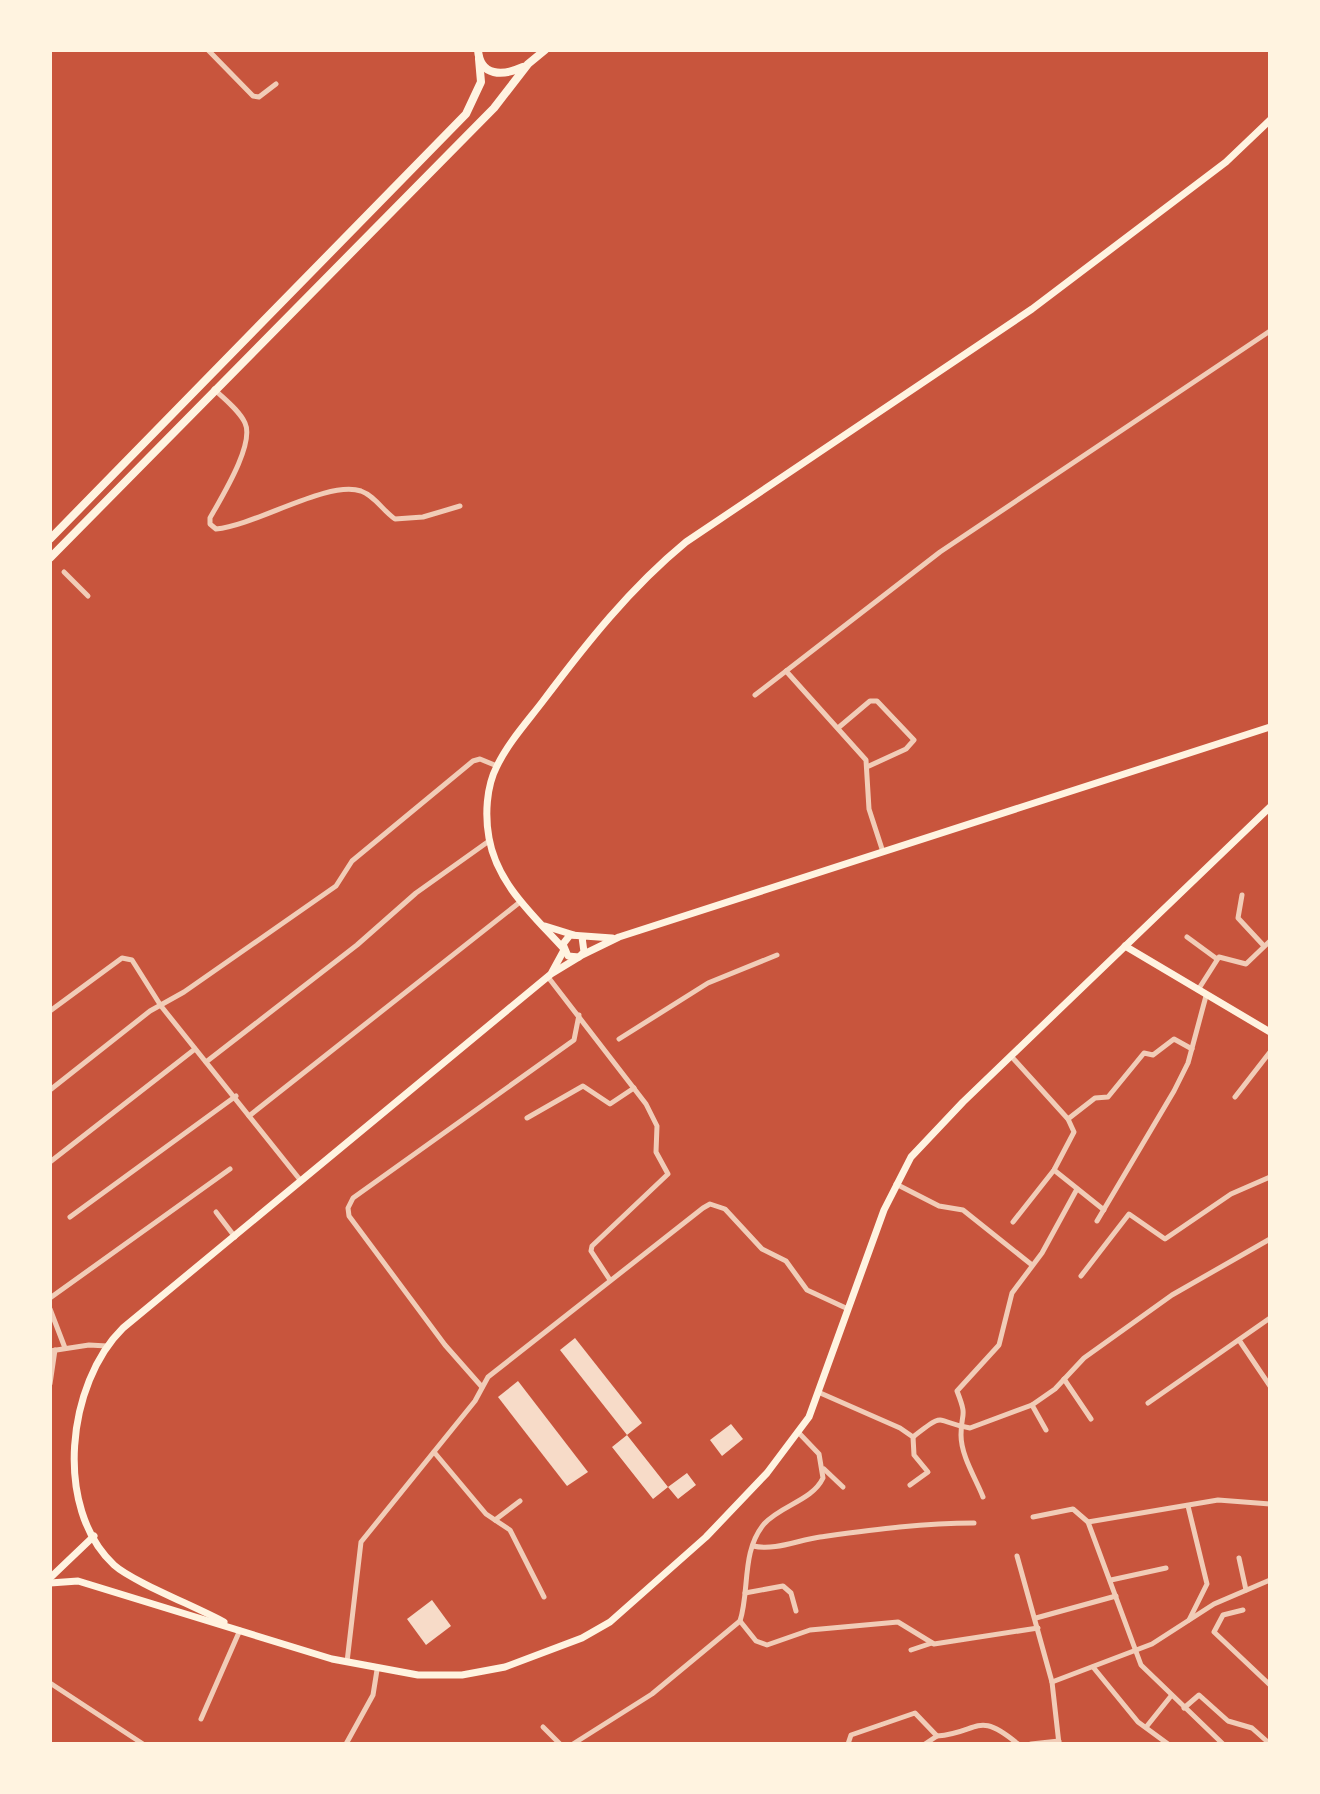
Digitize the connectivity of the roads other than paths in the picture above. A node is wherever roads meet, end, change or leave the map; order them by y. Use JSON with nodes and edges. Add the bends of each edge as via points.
{"nodes":[{"id":1,"x":208,"y":50,"type":"edge"},
{"id":2,"x":543,"y":50,"type":"edge"},
{"id":3,"x":478,"y":55,"type":"edge"},
{"id":4,"x":528,"y":64,"type":"junction"},
{"id":5,"x":276,"y":84,"type":"dead end"},
{"id":6,"x":1270,"y":120,"type":"edge"},
{"id":7,"x":1270,"y":331,"type":"edge"},
{"id":8,"x":214,"y":389,"type":"junction"},
{"id":9,"x":460,"y":506,"type":"dead end"},
{"id":10,"x":50,"y":539,"type":"edge"},
{"id":11,"x":50,"y":558,"type":"edge"},
{"id":12,"x":64,"y":572,"type":"dead end"},
{"id":13,"x":88,"y":596,"type":"dead end"},
{"id":14,"x":786,"y":671,"type":"junction"},
{"id":15,"x":755,"y":695,"type":"dead end"},
{"id":16,"x":1270,"y":727,"type":"edge"},
{"id":17,"x":838,"y":728,"type":"junction"},
{"id":18,"x":497,"y":766,"type":"junction"},
{"id":19,"x":869,"y":766,"type":"junction"},
{"id":20,"x":1270,"y":807,"type":"edge"},
{"id":21,"x":489,"y":841,"type":"junction"},
{"id":22,"x":883,"y":853,"type":"junction"},
{"id":23,"x":1242,"y":895,"type":"dead end"},
{"id":24,"x":520,"y":902,"type":"junction"},
{"id":25,"x":543,"y":926,"type":"junction"},
{"id":26,"x":578,"y":936,"type":"junction"},
{"id":27,"x":619,"y":937,"type":"junction"},
{"id":28,"x":1187,"y":937,"type":"dead end"},
{"id":29,"x":1270,"y":941,"type":"edge"},
{"id":30,"x":1125,"y":946,"type":"junction"},
{"id":31,"x":1264,"y":946,"type":"junction"},
{"id":32,"x":564,"y":949,"type":"junction"},
{"id":33,"x":777,"y":955,"type":"dead end"},
{"id":34,"x":580,"y":956,"type":"junction"},
{"id":35,"x":1217,"y":959,"type":"junction"},
{"id":36,"x":549,"y":975,"type":"junction"},
{"id":37,"x":1198,"y":991,"type":"junction"},
{"id":38,"x":1206,"y":996,"type":"junction"},
{"id":39,"x":161,"y":1006,"type":"junction"},
{"id":40,"x":50,"y":1011,"type":"edge"},
{"id":41,"x":579,"y":1015,"type":"junction"},
{"id":42,"x":1270,"y":1032,"type":"edge"},
{"id":43,"x":619,"y":1039,"type":"dead end"},
{"id":44,"x":195,"y":1049,"type":"junction"},
{"id":45,"x":1192,"y":1049,"type":"junction"},
{"id":46,"x":1270,"y":1052,"type":"edge"},
{"id":47,"x":1011,"y":1055,"type":"junction"},
{"id":48,"x":206,"y":1062,"type":"junction"},
{"id":49,"x":634,"y":1088,"type":"junction"},
{"id":50,"x":50,"y":1090,"type":"edge"},
{"id":51,"x":236,"y":1096,"type":"junction"},
{"id":52,"x":1235,"y":1097,"type":"dead end"},
{"id":53,"x":249,"y":1116,"type":"junction"},
{"id":54,"x":527,"y":1118,"type":"dead end"},
{"id":55,"x":1068,"y":1119,"type":"junction"},
{"id":56,"x":50,"y":1162,"type":"edge"},
{"id":57,"x":230,"y":1169,"type":"dead end"},
{"id":58,"x":1054,"y":1170,"type":"junction"},
{"id":59,"x":1270,"y":1177,"type":"edge"},
{"id":60,"x":302,"y":1182,"type":"junction"},
{"id":61,"x":895,"y":1183,"type":"junction"},
{"id":62,"x":1077,"y":1189,"type":"junction"},
{"id":63,"x":1104,"y":1210,"type":"junction"},
{"id":64,"x":216,"y":1212,"type":"dead end"},
{"id":65,"x":70,"y":1217,"type":"dead end"},
{"id":66,"x":1097,"y":1221,"type":"dead end"},
{"id":67,"x":1013,"y":1222,"type":"dead end"},
{"id":68,"x":236,"y":1238,"type":"junction"},
{"id":69,"x":1270,"y":1239,"type":"edge"},
{"id":70,"x":1032,"y":1265,"type":"junction"},
{"id":71,"x":1081,"y":1276,"type":"dead end"},
{"id":72,"x":610,"y":1280,"type":"junction"},
{"id":73,"x":50,"y":1298,"type":"edge"},
{"id":74,"x":50,"y":1309,"type":"edge"},
{"id":75,"x":848,"y":1309,"type":"junction"},
{"id":76,"x":1270,"y":1318,"type":"edge"},
{"id":77,"x":1239,"y":1340,"type":"junction"},
{"id":78,"x":107,"y":1346,"type":"junction"},
{"id":79,"x":65,"y":1348,"type":"junction"},
{"id":80,"x":52,"y":1351,"type":"edge"},
{"id":81,"x":1064,"y":1379,"type":"junction"},
{"id":82,"x":50,"y":1384,"type":"edge"},
{"id":83,"x":1270,"y":1386,"type":"edge"},
{"id":84,"x":482,"y":1387,"type":"junction"},
{"id":85,"x":818,"y":1392,"type":"junction"},
{"id":86,"x":1148,"y":1403,"type":"dead end"},
{"id":87,"x":1032,"y":1405,"type":"junction"},
{"id":88,"x":1091,"y":1419,"type":"dead end"},
{"id":89,"x":962,"y":1427,"type":"junction"},
{"id":90,"x":1046,"y":1430,"type":"dead end"},
{"id":91,"x":798,"y":1432,"type":"junction"},
{"id":92,"x":913,"y":1437,"type":"junction"},
{"id":93,"x":434,"y":1452,"type":"junction"},
{"id":94,"x":823,"y":1468,"type":"junction"},
{"id":95,"x":910,"y":1485,"type":"dead end"},
{"id":96,"x":843,"y":1487,"type":"dead end"},
{"id":97,"x":983,"y":1497,"type":"dead end"},
{"id":98,"x":520,"y":1501,"type":"dead end"},
{"id":99,"x":1270,"y":1504,"type":"edge"},
{"id":100,"x":1188,"y":1506,"type":"junction"},
{"id":101,"x":1033,"y":1517,"type":"dead end"},
{"id":102,"x":495,"y":1520,"type":"junction"},
{"id":103,"x":1088,"y":1522,"type":"junction"},
{"id":104,"x":974,"y":1523,"type":"dead end"},
{"id":105,"x":94,"y":1536,"type":"junction"},
{"id":106,"x":753,"y":1546,"type":"junction"},
{"id":107,"x":1017,"y":1556,"type":"dead end"},
{"id":108,"x":1239,"y":1558,"type":"dead end"},
{"id":109,"x":50,"y":1563,"type":"edge"},
{"id":110,"x":1166,"y":1568,"type":"dead end"},
{"id":111,"x":59,"y":1569,"type":"junction"},
{"id":112,"x":50,"y":1580,"type":"edge"},
{"id":113,"x":1111,"y":1580,"type":"junction"},
{"id":114,"x":1270,"y":1580,"type":"edge"},
{"id":115,"x":1246,"y":1590,"type":"junction"},
{"id":116,"x":745,"y":1593,"type":"junction"},
{"id":117,"x":1116,"y":1596,"type":"junction"},
{"id":118,"x":544,"y":1597,"type":"dead end"},
{"id":119,"x":1243,"y":1610,"type":"dead end"},
{"id":120,"x":796,"y":1611,"type":"dead end"},
{"id":121,"x":1036,"y":1618,"type":"junction"},
{"id":122,"x":1189,"y":1620,"type":"junction"},
{"id":123,"x":740,"y":1621,"type":"junction"},
{"id":124,"x":1038,"y":1628,"type":"junction"},
{"id":125,"x":240,"y":1630,"type":"junction"},
{"id":126,"x":932,"y":1643,"type":"junction"},
{"id":127,"x":911,"y":1650,"type":"dead end"},
{"id":128,"x":1135,"y":1650,"type":"junction"},
{"id":129,"x":347,"y":1663,"type":"junction"},
{"id":130,"x":1093,"y":1667,"type":"junction"},
{"id":131,"x":377,"y":1670,"type":"junction"},
{"id":132,"x":1052,"y":1682,"type":"junction"},
{"id":133,"x":50,"y":1683,"type":"edge"},
{"id":134,"x":1270,"y":1685,"type":"edge"},
{"id":135,"x":1171,"y":1696,"type":"junction"},
{"id":136,"x":1184,"y":1708,"type":"junction"},
{"id":137,"x":201,"y":1719,"type":"dead end"},
{"id":138,"x":1147,"y":1726,"type":"junction"},
{"id":139,"x":543,"y":1727,"type":"dead end"},
{"id":140,"x":937,"y":1736,"type":"junction"},
{"id":141,"x":1059,"y":1742,"type":"edge"},
{"id":142,"x":143,"y":1744,"type":"edge"},
{"id":143,"x":346,"y":1744,"type":"edge"},
{"id":144,"x":560,"y":1744,"type":"edge"},
{"id":145,"x":573,"y":1744,"type":"edge"},
{"id":146,"x":848,"y":1744,"type":"edge"},
{"id":147,"x":925,"y":1744,"type":"edge"},
{"id":148,"x":1018,"y":1744,"type":"edge"},
{"id":149,"x":1031,"y":1744,"type":"edge"},
{"id":150,"x":1168,"y":1744,"type":"edge"},
{"id":151,"x":1223,"y":1744,"type":"edge"},
{"id":152,"x":1270,"y":1744,"type":"edge"}],
"edges":[{"from":1,"to":5,"type":"street","via":[[253,96]]},
{"from":2,"to":4,"type":"main road"},
{"from":3,"to":4,"type":"main road","via":[[486,70],[499,74]]},
{"from":3,"to":10,"type":"main road","via":[[481,82],[466,114]]},
{"from":4,"to":8,"type":"main road","via":[[494,108]]},
{"from":6,"to":18,"type":"main road","via":[[1216,170],[1032,309],[670,555],[608,619]]},
{"from":7,"to":14,"type":"street","via":[[940,552]]},
{"from":8,"to":9,"type":"street","via":[[247,431],[235,471],[210,518],[216,529],[341,490],[367,494],[395,519]]},
{"from":8,"to":11,"type":"main road"},
{"from":12,"to":13,"type":"street"},
{"from":14,"to":15,"type":"street"},
{"from":14,"to":17,"type":"street"},
{"from":16,"to":22,"type":"main road"},
{"from":17,"to":19,"type":"street"},
{"from":17,"to":19,"type":"street","via":[[877,701],[914,740]]},
{"from":18,"to":21,"type":"main road","via":[[488,805]]},
{"from":18,"to":39,"type":"street","via":[[473,761],[352,861],[336,886]]},
{"from":19,"to":22,"type":"street","via":[[869,809]]},
{"from":20,"to":30,"type":"main road"},
{"from":21,"to":24,"type":"main road"},
{"from":21,"to":48,"type":"street"},
{"from":22,"to":27,"type":"main road"},
{"from":23,"to":31,"type":"street","via":[[1238,918]]},
{"from":24,"to":25,"type":"main road"},
{"from":24,"to":53,"type":"street"},
{"from":25,"to":26,"type":"main road"},
{"from":25,"to":32,"type":"main road"},
{"from":26,"to":27,"type":"main road"},
{"from":26,"to":32,"type":"main road","via":[[564,941]]},
{"from":26,"to":34,"type":"main road","via":[[586,944]]},
{"from":27,"to":34,"type":"main road"},
{"from":28,"to":35,"type":"street"},
{"from":29,"to":31,"type":"street"},
{"from":30,"to":37,"type":"main road"},
{"from":30,"to":47,"type":"main road"},
{"from":31,"to":35,"type":"street","via":[[1246,964]]},
{"from":32,"to":34,"type":"main road","via":[[572,957]]},
{"from":32,"to":36,"type":"main road"},
{"from":33,"to":43,"type":"street","via":[[708,983]]},
{"from":34,"to":36,"type":"main road"},
{"from":35,"to":37,"type":"street"},
{"from":36,"to":41,"type":"street"},
{"from":36,"to":60,"type":"main road"},
{"from":37,"to":38,"type":"main road"},
{"from":38,"to":42,"type":"main road"},
{"from":38,"to":45,"type":"street"},
{"from":39,"to":40,"type":"street","via":[[132,960],[122,958]]},
{"from":39,"to":44,"type":"street"},
{"from":39,"to":50,"type":"street"},
{"from":41,"to":49,"type":"street"},
{"from":41,"to":84,"type":"street","via":[[574,1040],[353,1198],[348,1208],[422,1315]]},
{"from":44,"to":48,"type":"street"},
{"from":44,"to":56,"type":"street"},
{"from":45,"to":55,"type":"street","via":[[1174,1039],[1153,1055],[1144,1053],[1108,1097],[1095,1098]]},
{"from":45,"to":63,"type":"street","via":[[1174,1091]]},
{"from":46,"to":52,"type":"street"},
{"from":47,"to":55,"type":"street"},
{"from":47,"to":61,"type":"main road","via":[[921,1146]]},
{"from":48,"to":51,"type":"street"},
{"from":49,"to":54,"type":"street","via":[[610,1104],[583,1086]]},
{"from":49,"to":72,"type":"street","via":[[657,1126],[656,1152],[668,1174],[592,1246]]},
{"from":51,"to":53,"type":"street"},
{"from":51,"to":65,"type":"street"},
{"from":53,"to":60,"type":"street"},
{"from":55,"to":58,"type":"street","via":[[1073,1137]]},
{"from":57,"to":73,"type":"street"},
{"from":58,"to":62,"type":"street"},
{"from":58,"to":67,"type":"street"},
{"from":59,"to":71,"type":"street","via":[[1231,1194],[1165,1239],[1129,1214]]},
{"from":60,"to":68,"type":"main road"},
{"from":61,"to":70,"type":"street","via":[[939,1206],[963,1210]]},
{"from":61,"to":75,"type":"main road"},
{"from":62,"to":63,"type":"street"},
{"from":62,"to":70,"type":"street"},
{"from":63,"to":66,"type":"street"},
{"from":64,"to":68,"type":"street"},
{"from":68,"to":78,"type":"main road"},
{"from":69,"to":81,"type":"street","via":[[1172,1295],[1084,1358]]},
{"from":70,"to":89,"type":"street","via":[[1007,1304],[999,1345],[959,1386],[965,1413]]},
{"from":72,"to":75,"type":"street","via":[[703,1208],[719,1205],[762,1249],[786,1261],[807,1290]]},
{"from":72,"to":84,"type":"street","via":[[506,1360]]},
{"from":74,"to":79,"type":"street"},
{"from":75,"to":85,"type":"main road"},
{"from":76,"to":77,"type":"street"},
{"from":77,"to":83,"type":"street"},
{"from":77,"to":86,"type":"street"},
{"from":78,"to":79,"type":"street"},
{"from":78,"to":105,"type":"main road","via":[[78,1418],[73,1445],[80,1500]]},
{"from":79,"to":80,"type":"street"},
{"from":80,"to":82,"type":"street"},
{"from":81,"to":87,"type":"street"},
{"from":81,"to":88,"type":"street"},
{"from":84,"to":93,"type":"street"},
{"from":85,"to":91,"type":"main road"},
{"from":85,"to":92,"type":"street"},
{"from":87,"to":89,"type":"street"},
{"from":87,"to":90,"type":"street"},
{"from":89,"to":92,"type":"street","via":[[943,1418]]},
{"from":89,"to":97,"type":"street","via":[[964,1451]]},
{"from":91,"to":94,"type":"street","via":[[819,1454]]},
{"from":91,"to":131,"type":"main road","via":[[706,1537],[597,1630],[483,1672],[438,1677]]},
{"from":92,"to":95,"type":"street","via":[[914,1455],[928,1472]]},
{"from":93,"to":102,"type":"street"},
{"from":93,"to":129,"type":"street","via":[[361,1542]]},
{"from":94,"to":96,"type":"street"},
{"from":94,"to":106,"type":"street","via":[[819,1485],[766,1522]]},
{"from":98,"to":102,"type":"street"},
{"from":99,"to":100,"type":"street","via":[[1218,1500]]},
{"from":100,"to":103,"type":"street"},
{"from":100,"to":122,"type":"street","via":[[1207,1584]]},
{"from":101,"to":103,"type":"street","via":[[1073,1509]]},
{"from":102,"to":118,"type":"street","via":[[510,1530]]},
{"from":103,"to":113,"type":"street"},
{"from":104,"to":106,"type":"street","via":[[919,1523],[771,1548]]},
{"from":105,"to":111,"type":"main road"},
{"from":105,"to":125,"type":"main road","via":[[118,1568]]},
{"from":106,"to":116,"type":"street"},
{"from":107,"to":121,"type":"street"},
{"from":108,"to":115,"type":"street"},
{"from":109,"to":111,"type":"street"},
{"from":110,"to":113,"type":"street"},
{"from":111,"to":112,"type":"main road"},
{"from":112,"to":125,"type":"main road","via":[[78,1581]]},
{"from":113,"to":117,"type":"street"},
{"from":114,"to":115,"type":"street"},
{"from":115,"to":122,"type":"street"},
{"from":116,"to":120,"type":"street","via":[[783,1586]]},
{"from":116,"to":123,"type":"street"},
{"from":117,"to":121,"type":"street"},
{"from":117,"to":128,"type":"street"},
{"from":119,"to":134,"type":"street","via":[[1223,1615],[1214,1632]]},
{"from":121,"to":124,"type":"street"},
{"from":122,"to":128,"type":"street"},
{"from":123,"to":126,"type":"street","via":[[756,1641],[767,1645],[810,1630],[898,1622]]},
{"from":123,"to":145,"type":"street","via":[[652,1694]]},
{"from":124,"to":126,"type":"street"},
{"from":124,"to":132,"type":"street"},
{"from":125,"to":129,"type":"main road"},
{"from":125,"to":137,"type":"street"},
{"from":126,"to":127,"type":"street"},
{"from":128,"to":130,"type":"street"},
{"from":128,"to":135,"type":"street","via":[[1141,1665]]},
{"from":129,"to":131,"type":"main road"},
{"from":130,"to":132,"type":"street"},
{"from":130,"to":138,"type":"street","via":[[1123,1706]]},
{"from":131,"to":143,"type":"street","via":[[373,1695]]},
{"from":132,"to":141,"type":"street"},
{"from":133,"to":142,"type":"street"},
{"from":135,"to":136,"type":"street"},
{"from":135,"to":138,"type":"street"},
{"from":136,"to":151,"type":"street"},
{"from":136,"to":152,"type":"street","via":[[1199,1695],[1228,1721],[1252,1728]]},
{"from":138,"to":150,"type":"street"},
{"from":139,"to":144,"type":"street"},
{"from":140,"to":146,"type":"street","via":[[915,1713],[851,1735]]},
{"from":140,"to":147,"type":"street"},
{"from":140,"to":148,"type":"street","via":[[993,1725]]},
{"from":141,"to":149,"type":"street"}]}
